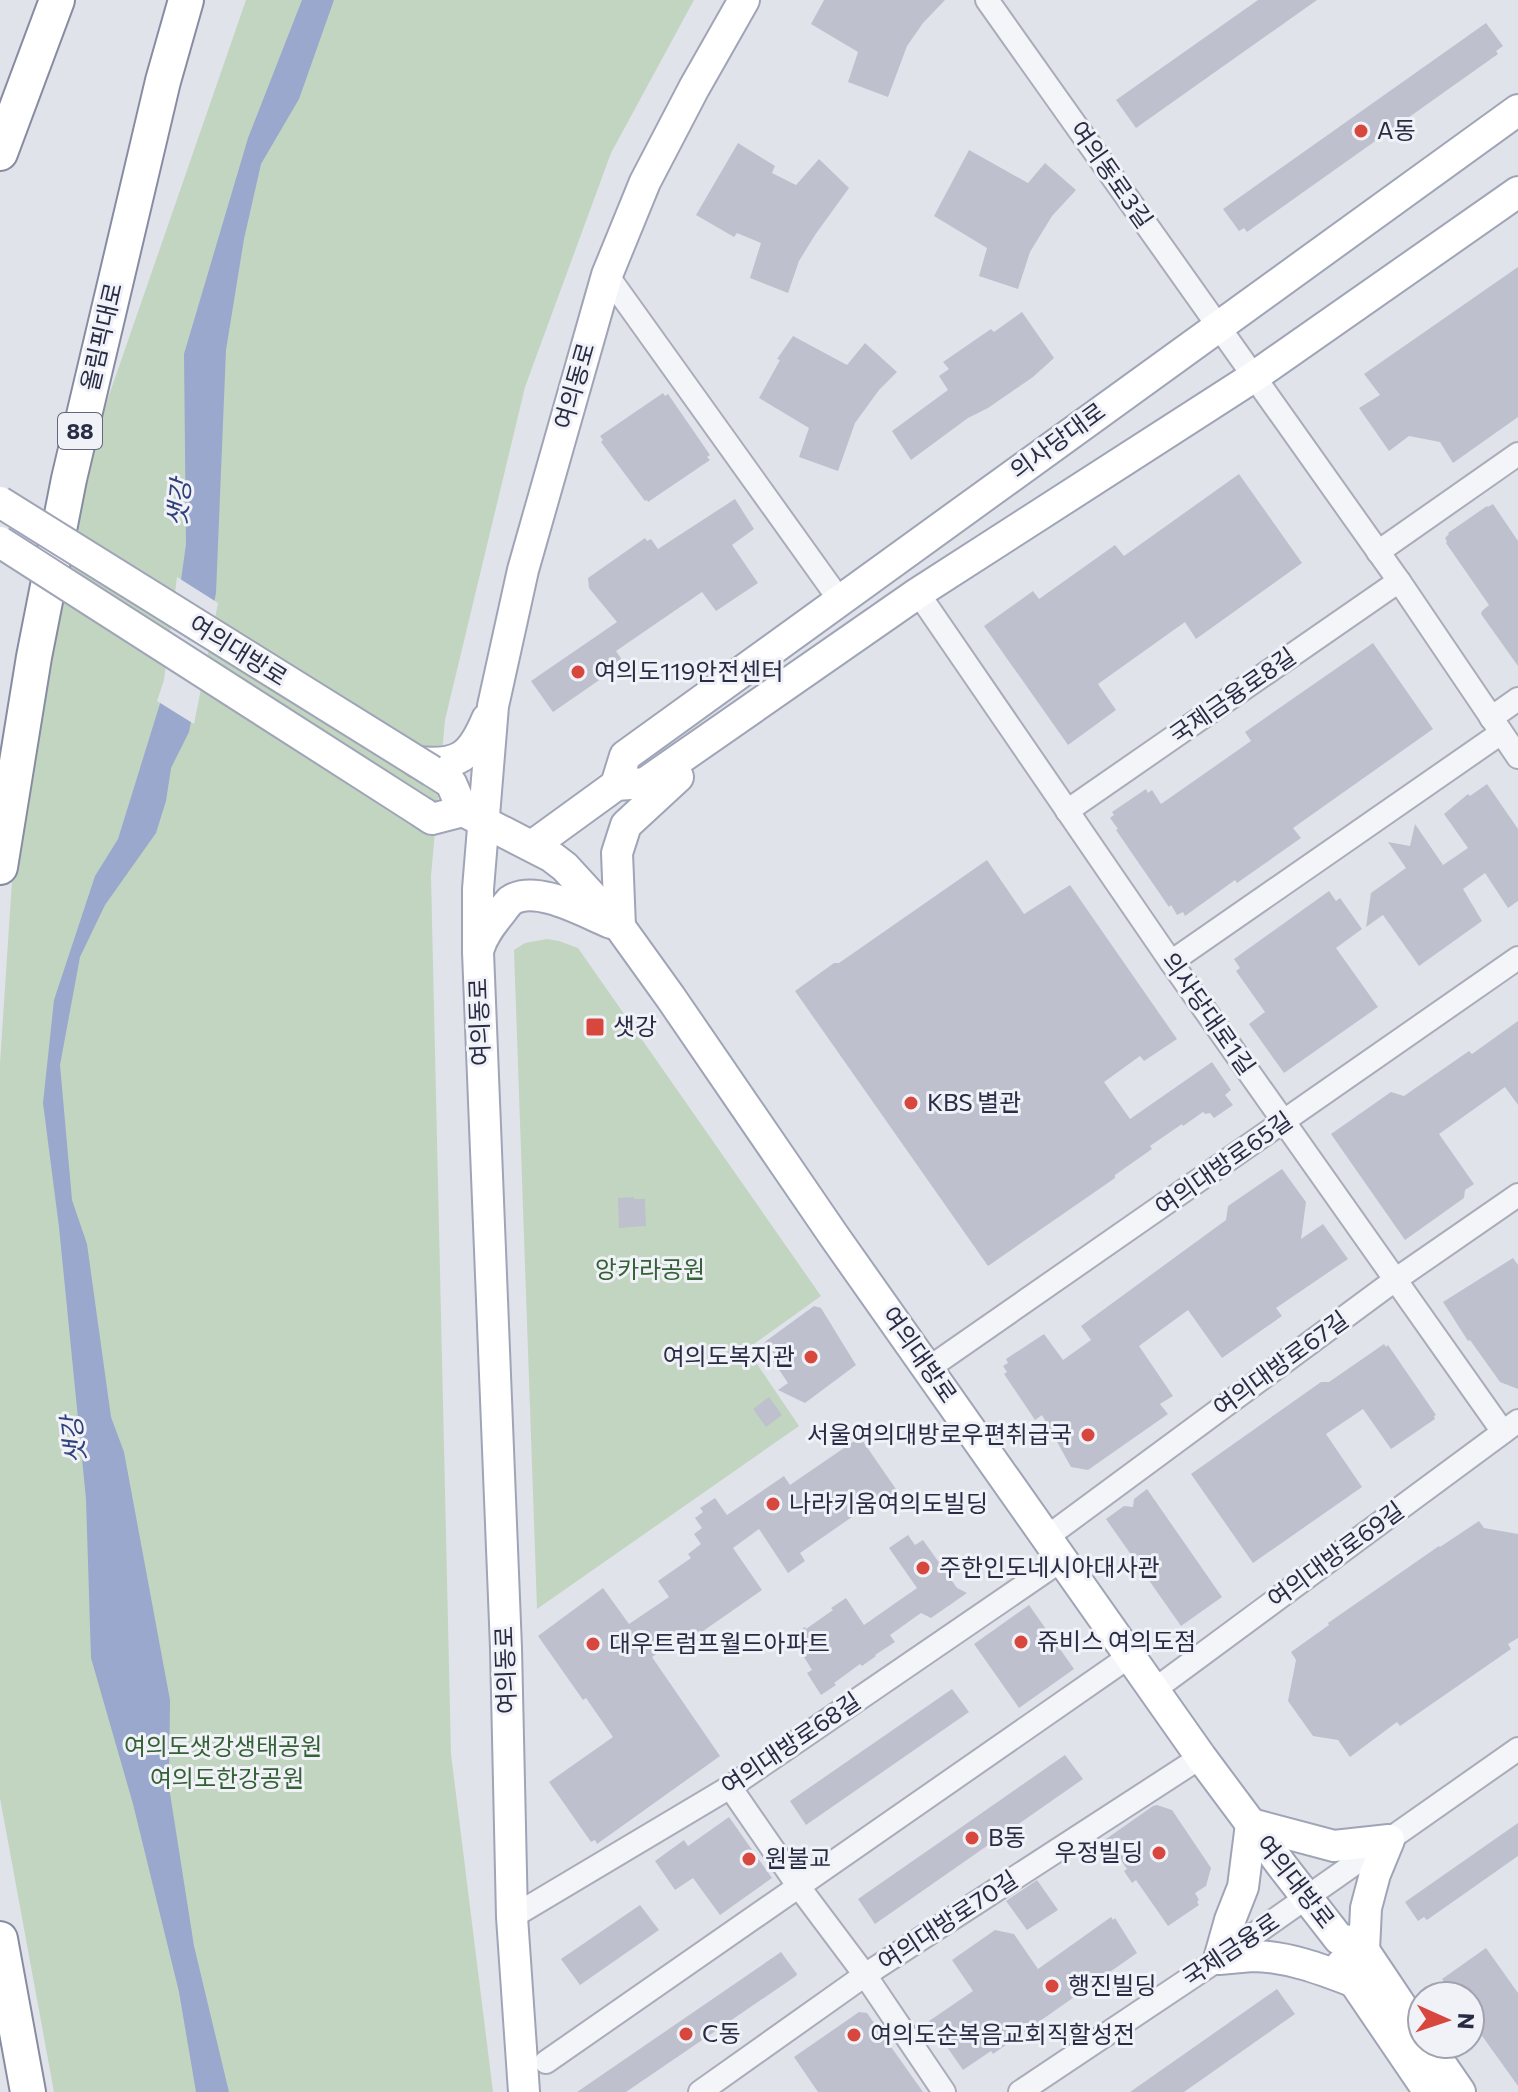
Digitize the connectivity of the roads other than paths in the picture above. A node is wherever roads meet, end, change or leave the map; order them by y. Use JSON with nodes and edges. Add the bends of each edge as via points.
{"nodes":[{"id":1,"x":57,"y":0,"type":"edge"},
{"id":2,"x":186,"y":0,"type":"edge"},
{"id":3,"x":744,"y":0,"type":"edge"},
{"id":4,"x":987,"y":0,"type":"edge"},
{"id":5,"x":1518,"y":110,"type":"edge"},
{"id":6,"x":0,"y":153,"type":"edge"},
{"id":7,"x":1518,"y":192,"type":"edge"},
{"id":8,"x":607,"y":275,"type":"junction"},
{"id":9,"x":1226,"y":339,"type":"junction"},
{"id":10,"x":1255,"y":376,"type":"junction"},
{"id":11,"x":1518,"y":454,"type":"edge"},
{"id":12,"x":0,"y":502,"type":"edge"},
{"id":13,"x":0,"y":542,"type":"edge"},
{"id":14,"x":1378,"y":552,"type":"junction"},
{"id":15,"x":1399,"y":581,"type":"junction"},
{"id":16,"x":918,"y":593,"type":"junction"},
{"id":17,"x":839,"y":599,"type":"junction"},
{"id":18,"x":1518,"y":699,"type":"edge"},
{"id":19,"x":493,"y":706,"type":"junction"},
{"id":20,"x":1496,"y":725,"type":"junction"},
{"id":21,"x":684,"y":756,"type":"junction"},
{"id":22,"x":1518,"y":757,"type":"edge"},
{"id":23,"x":428,"y":766,"type":"junction"},
{"id":24,"x":616,"y":785,"type":"junction"},
{"id":25,"x":1067,"y":811,"type":"junction"},
{"id":26,"x":474,"y":816,"type":"junction"},
{"id":27,"x":532,"y":846,"type":"junction"},
{"id":28,"x":0,"y":867,"type":"edge"},
{"id":29,"x":620,"y":927,"type":"junction"},
{"id":30,"x":478,"y":952,"type":"junction"},
{"id":31,"x":1518,"y":958,"type":"edge"},
{"id":32,"x":1171,"y":962,"type":"junction"},
{"id":33,"x":1284,"y":1122,"type":"junction"},
{"id":34,"x":1518,"y":1195,"type":"edge"},
{"id":35,"x":1395,"y":1280,"type":"junction"},
{"id":36,"x":929,"y":1368,"type":"junction"},
{"id":37,"x":1510,"y":1427,"type":"edge"},
{"id":38,"x":1055,"y":1548,"type":"junction"},
{"id":39,"x":1130,"y":1656,"type":"junction"},
{"id":40,"x":1154,"y":1690,"type":"junction"},
{"id":41,"x":1518,"y":1749,"type":"edge"},
{"id":42,"x":1201,"y":1757,"type":"junction"},
{"id":43,"x":730,"y":1787,"type":"junction"},
{"id":44,"x":1251,"y":1824,"type":"junction"},
{"id":45,"x":1389,"y":1840,"type":"junction"},
{"id":46,"x":799,"y":1887,"type":"junction"},
{"id":47,"x":1307,"y":1898,"type":"junction"},
{"id":48,"x":512,"y":1917,"type":"junction"},
{"id":49,"x":0,"y":1939,"type":"edge"},
{"id":50,"x":1352,"y":1944,"type":"junction"},
{"id":51,"x":1219,"y":1959,"type":"junction"},
{"id":52,"x":865,"y":1975,"type":"junction"},
{"id":53,"x":1352,"y":1981,"type":"junction"},
{"id":54,"x":1406,"y":2016,"type":"edge"},
{"id":55,"x":1438,"y":2060,"type":"edge"},
{"id":56,"x":546,"y":2062,"type":"dead end"},
{"id":57,"x":28,"y":2092,"type":"edge"},
{"id":58,"x":524,"y":2092,"type":"edge"},
{"id":59,"x":700,"y":2092,"type":"edge"},
{"id":60,"x":944,"y":2092,"type":"edge"},
{"id":61,"x":1020,"y":2092,"type":"edge"},
{"id":62,"x":1429,"y":2092,"type":"edge"},
{"id":63,"x":1460,"y":2092,"type":"edge"}],
"edges":[{"from":1,"to":6,"type":"highway"},
{"from":2,"to":28,"type":"highway","name":"올림픽대로","number":"88","via":[[69,479]]},
{"from":3,"to":8,"type":"main road","name":"여의동로","via":[[645,182]]},
{"from":4,"to":9,"type":"street","name":"여의동로3길"},
{"from":5,"to":9,"type":"main road","name":"의사당대로"},
{"from":7,"to":10,"type":"main road","name":"의사당대로"},
{"from":8,"to":17,"type":"street"},
{"from":8,"to":19,"type":"main road","name":"여의동로","via":[[523,570]]},
{"from":9,"to":10,"type":"street"},
{"from":9,"to":17,"type":"main road","name":"의사당대로"},
{"from":10,"to":14,"type":"street"},
{"from":10,"to":16,"type":"main road","name":"의사당대로"},
{"from":11,"to":14,"type":"street"},
{"from":12,"to":23,"type":"main road","name":"여의대방로","bridge":true},
{"from":13,"to":26,"type":"main road","name":"여의대방로","bridge":true,"via":[[432,819]]},
{"from":14,"to":15,"type":"street"},
{"from":15,"to":20,"type":"street"},
{"from":15,"to":25,"type":"street","name":"국제금융로8길"},
{"from":16,"to":21,"type":"main road","name":"의사당대로"},
{"from":16,"to":25,"type":"street","name":"의사당대로1길"},
{"from":17,"to":24,"type":"main road","name":"의사당대로","via":[[625,756]]},
{"from":18,"to":20,"type":"street"},
{"from":19,"to":23,"type":"main road","via":[[468,753]]},
{"from":19,"to":26,"type":"main road","name":"여의동로"},
{"from":20,"to":22,"type":"street"},
{"from":20,"to":32,"type":"street"},
{"from":21,"to":24,"type":"main road","name":"의사당대로","via":[[645,783]]},
{"from":21,"to":29,"type":"main road","via":[[679,777],[626,825],[617,853]]},
{"from":23,"to":26,"type":"main road","name":"여의대방로","via":[[451,783]]},
{"from":24,"to":27,"type":"main road","name":"의사당대로"},
{"from":25,"to":32,"type":"street","name":"의사당대로1길"},
{"from":26,"to":27,"type":"main road","name":"여의대방로"},
{"from":26,"to":30,"type":"main road","name":"여의동로"},
{"from":27,"to":29,"type":"main road","name":"여의대방로","via":[[565,867]]},
{"from":29,"to":30,"type":"main road","via":[[559,901],[526,895],[509,902],[483,936]]},
{"from":29,"to":36,"type":"main road","name":"여의대방로"},
{"from":30,"to":48,"type":"main road","name":"여의동로"},
{"from":31,"to":33,"type":"street","name":"여의대방로65길"},
{"from":32,"to":33,"type":"street","name":"의사당대로1길"},
{"from":33,"to":35,"type":"street","name":"의사당대로1길"},
{"from":33,"to":36,"type":"street","name":"여의대방로65길"},
{"from":34,"to":35,"type":"street","name":"여의대방로67길"},
{"from":35,"to":37,"type":"street","name":"의사당대로1길"},
{"from":35,"to":38,"type":"street","name":"여의대방로67길"},
{"from":36,"to":38,"type":"main road","name":"여의대방로"},
{"from":37,"to":40,"type":"street","name":"여의대방로69길"},
{"from":38,"to":39,"type":"main road","name":"여의대방로"},
{"from":38,"to":43,"type":"street","name":"여의대방로68길"},
{"from":39,"to":40,"type":"main road","name":"여의대방로"},
{"from":39,"to":46,"type":"street"},
{"from":40,"to":42,"type":"main road","name":"여의대방로"},
{"from":41,"to":45,"type":"street","name":"국제금융로"},
{"from":42,"to":44,"type":"main road","name":"여의대방로"},
{"from":42,"to":52,"type":"street","name":"여의대방로70길"},
{"from":43,"to":46,"type":"street"},
{"from":43,"to":48,"type":"street","name":"여의대방로68길"},
{"from":44,"to":45,"type":"main road","via":[[1334,1846]]},
{"from":44,"to":47,"type":"main road","name":"여의대방로"},
{"from":44,"to":51,"type":"main road","via":[[1243,1887]]},
{"from":45,"to":47,"type":"street","name":"국제금융로"},
{"from":45,"to":50,"type":"main road"},
{"from":46,"to":52,"type":"street"},
{"from":46,"to":56,"type":"street"},
{"from":47,"to":50,"type":"main road","name":"여의대방로"},
{"from":47,"to":51,"type":"street","name":"국제금융로"},
{"from":48,"to":58,"type":"main road","name":"여의동로"},
{"from":49,"to":57,"type":"highway"},
{"from":50,"to":53,"type":"main road","name":"여의대방로","via":[[1338,1959]]},
{"from":50,"to":54,"type":"main road","name":"여의대방로"},
{"from":51,"to":53,"type":"main road","via":[[1281,1960]]},
{"from":51,"to":61,"type":"street","name":"국제금융로"},
{"from":52,"to":59,"type":"street","name":"여의대방로70길"},
{"from":52,"to":60,"type":"street"},
{"from":53,"to":62,"type":"main road","name":"여의대방로"},
{"from":55,"to":63,"type":"main road"}]}
